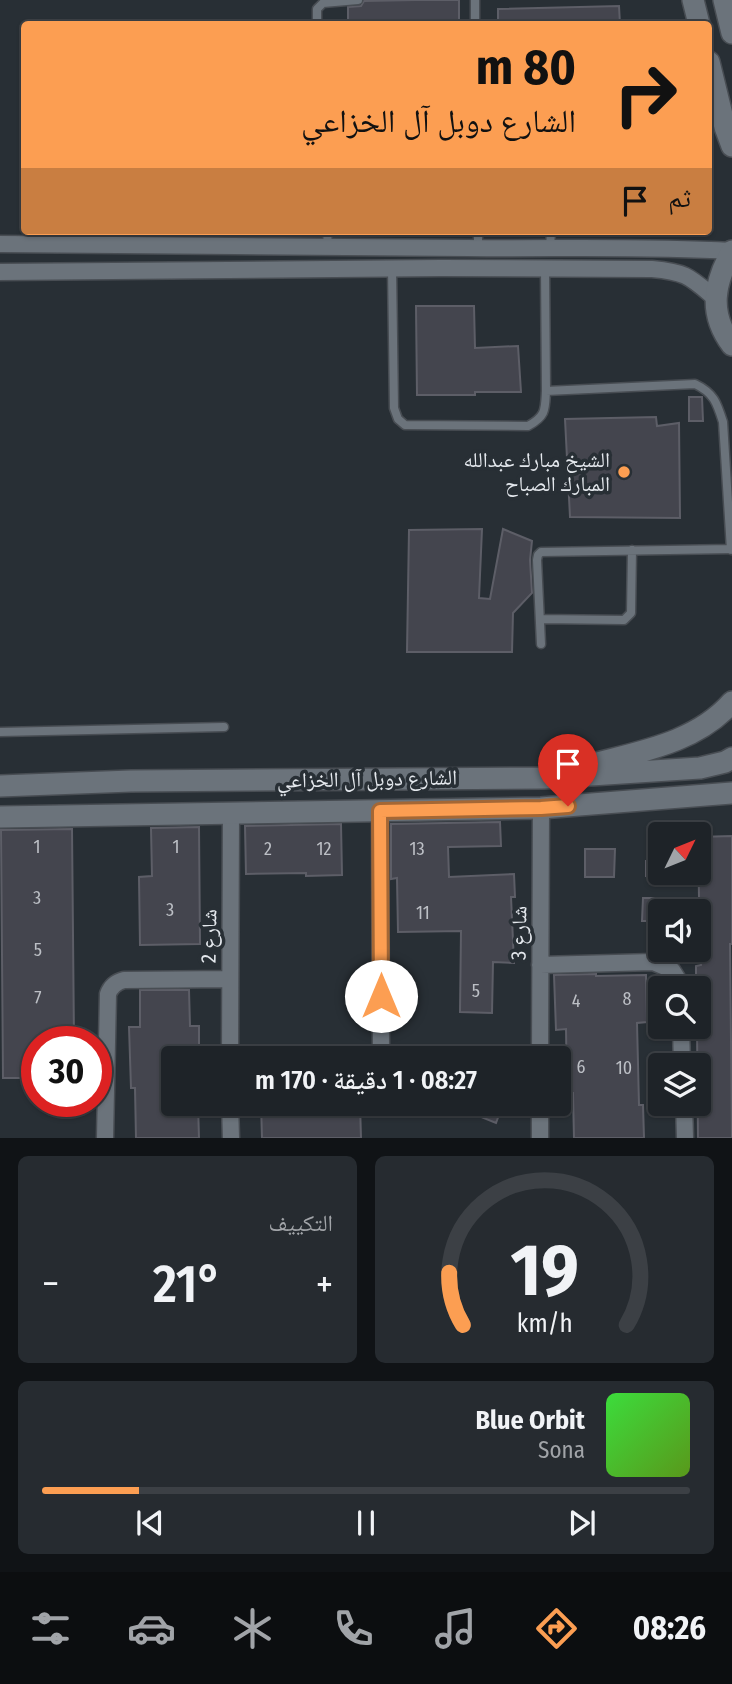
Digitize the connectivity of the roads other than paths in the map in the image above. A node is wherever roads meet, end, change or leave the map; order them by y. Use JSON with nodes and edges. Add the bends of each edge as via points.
{"nodes":[{"id":1,"x":358,"y":0,"type":"edge"},
{"id":2,"x":475,"y":0,"type":"edge"},
{"id":3,"x":693,"y":0,"type":"edge"},
{"id":4,"x":724,"y":0,"type":"edge"},
{"id":5,"x":317,"y":21,"type":"edge"},
{"id":6,"x":475,"y":21,"type":"edge"},
{"id":7,"x":698,"y":21,"type":"edge"},
{"id":8,"x":732,"y":33,"type":"edge"},
{"id":9,"x":712,"y":74,"type":"edge"},
{"id":10,"x":732,"y":146,"type":"edge"},
{"id":11,"x":478,"y":235,"type":"edge"},
{"id":12,"x":551,"y":235,"type":"edge"},
{"id":13,"x":328,"y":239,"type":"edge"},
{"id":14,"x":0,"y":244,"type":"edge"},
{"id":15,"x":233,"y":245,"type":"junction"},
{"id":16,"x":478,"y":248,"type":"junction"},
{"id":17,"x":550,"y":248,"type":"junction"},
{"id":18,"x":732,"y":251,"type":"edge"},
{"id":19,"x":545,"y":268,"type":"junction"},
{"id":20,"x":392,"y":269,"type":"junction"},
{"id":21,"x":159,"y":271,"type":"junction"},
{"id":22,"x":0,"y":272,"type":"edge"},
{"id":23,"x":716,"y":299,"type":"junction"},
{"id":24,"x":731,"y":345,"type":"edge"},
{"id":25,"x":547,"y":391,"type":"junction"},
{"id":26,"x":632,"y":550,"type":"junction"},
{"id":27,"x":731,"y":550,"type":"edge"},
{"id":28,"x":540,"y":619,"type":"junction"},
{"id":29,"x":541,"y":644,"type":"dead end"},
{"id":30,"x":732,"y":702,"type":"edge"},
{"id":31,"x":224,"y":727,"type":"dead end"},
{"id":32,"x":0,"y":732,"type":"edge"},
{"id":33,"x":732,"y":758,"type":"edge"},
{"id":34,"x":544,"y":778,"type":"junction"},
{"id":35,"x":131,"y":782,"type":"junction"},
{"id":36,"x":86,"y":783,"type":"junction"},
{"id":37,"x":0,"y":786,"type":"edge"},
{"id":38,"x":732,"y":793,"type":"edge"},
{"id":39,"x":541,"y":808,"type":"junction"},
{"id":40,"x":380,"y":811,"type":"junction"},
{"id":41,"x":231,"y":814,"type":"junction"},
{"id":42,"x":131,"y":815,"type":"junction"},
{"id":43,"x":87,"y":816,"type":"junction"},
{"id":44,"x":0,"y":817,"type":"edge"},
{"id":45,"x":540,"y":965,"type":"junction"},
{"id":46,"x":676,"y":976,"type":"edge"},
{"id":47,"x":229,"y":979,"type":"junction"},
{"id":48,"x":230,"y":1046,"type":"edge"},
{"id":49,"x":381,"y":1046,"type":"edge"},
{"id":50,"x":540,"y":1046,"type":"edge"},
{"id":51,"x":230,"y":1116,"type":"edge"},
{"id":52,"x":540,"y":1116,"type":"edge"},
{"id":53,"x":684,"y":1116,"type":"edge"},
{"id":54,"x":105,"y":1138,"type":"edge"},
{"id":55,"x":231,"y":1138,"type":"edge"},
{"id":56,"x":540,"y":1138,"type":"edge"},
{"id":57,"x":685,"y":1138,"type":"edge"}],
"edges":[{"from":1,"to":5,"type":"lane","via":[[323,3],[317,9]]},
{"from":2,"to":6,"type":"lane"},
{"from":3,"to":7,"type":"main road"},
{"from":4,"to":8,"type":"main road"},
{"from":9,"to":10,"type":"main road"},
{"from":11,"to":16,"type":"lane"},
{"from":12,"to":17,"type":"lane"},
{"from":13,"to":15,"type":"street"},
{"from":13,"to":16,"type":"street"},
{"from":14,"to":15,"type":"street"},
{"from":15,"to":21,"type":"street","via":[[224,259],[167,262]]},
{"from":16,"to":17,"type":"street"},
{"from":17,"to":18,"type":"street"},
{"from":18,"to":23,"type":"main road","via":[[720,274]]},
{"from":19,"to":20,"type":"street"},
{"from":19,"to":23,"type":"street","via":[[674,271],[691,277]]},
{"from":19,"to":25,"type":"lane"},
{"from":20,"to":21,"type":"street"},
{"from":20,"to":25,"type":"lane","via":[[394,408],[405,425],[528,426],[545,411]]},
{"from":21,"to":22,"type":"street"},
{"from":23,"to":24,"type":"main road","via":[[719,321]]},
{"from":25,"to":27,"type":"lane","via":[[695,384],[706,390],[717,403],[723,422]]},
{"from":26,"to":27,"type":"lane"},
{"from":26,"to":28,"type":"lane","via":[[631,613],[624,620]]},
{"from":26,"to":28,"type":"lane","via":[[541,552],[537,559]]},
{"from":28,"to":29,"type":"lane"},
{"from":30,"to":34,"type":"main road","via":[[708,725],[678,740]]},
{"from":31,"to":32,"type":"lane"},
{"from":33,"to":34,"type":"main road","name":"الشارع دوبل آل الخزاعي","via":[[700,768]]},
{"from":34,"to":35,"type":"main road","name":"الشارع دوبل آل الخزاعي"},
{"from":35,"to":36,"type":"main road","name":"الشارع دوبل آل الخزاعي"},
{"from":35,"to":42,"type":"main road","via":[[120,796]]},
{"from":36,"to":37,"type":"main road","name":"الشارع دوبل آل الخزاعي"},
{"from":36,"to":43,"type":"main road","via":[[95,802]]},
{"from":38,"to":39,"type":"main road","name":"الشارع دوبل آل الخزاعي"},
{"from":39,"to":40,"type":"main road","name":"الشارع دوبل آل الخزاعي"},
{"from":39,"to":45,"type":"street","name":"شارع 3"},
{"from":40,"to":41,"type":"main road","name":"الشارع دوبل آل الخزاعي"},
{"from":40,"to":49,"type":"street"},
{"from":41,"to":42,"type":"main road","name":"الشارع دوبل آل الخزاعي"},
{"from":41,"to":47,"type":"street","name":"شارع 2"},
{"from":42,"to":43,"type":"main road","name":"الشارع دوبل آل الخزاعي"},
{"from":43,"to":44,"type":"main road","name":"الشارع دوبل آل الخزاعي"},
{"from":45,"to":46,"type":"street","via":[[653,962]]},
{"from":45,"to":50,"type":"street","name":"شارع 3"},
{"from":47,"to":48,"type":"street","name":"شارع 2"},
{"from":47,"to":54,"type":"street","via":[[124,980],[110,989]]},
{"from":51,"to":55,"type":"street"},
{"from":52,"to":56,"type":"street"},
{"from":53,"to":57,"type":"street"}]}
